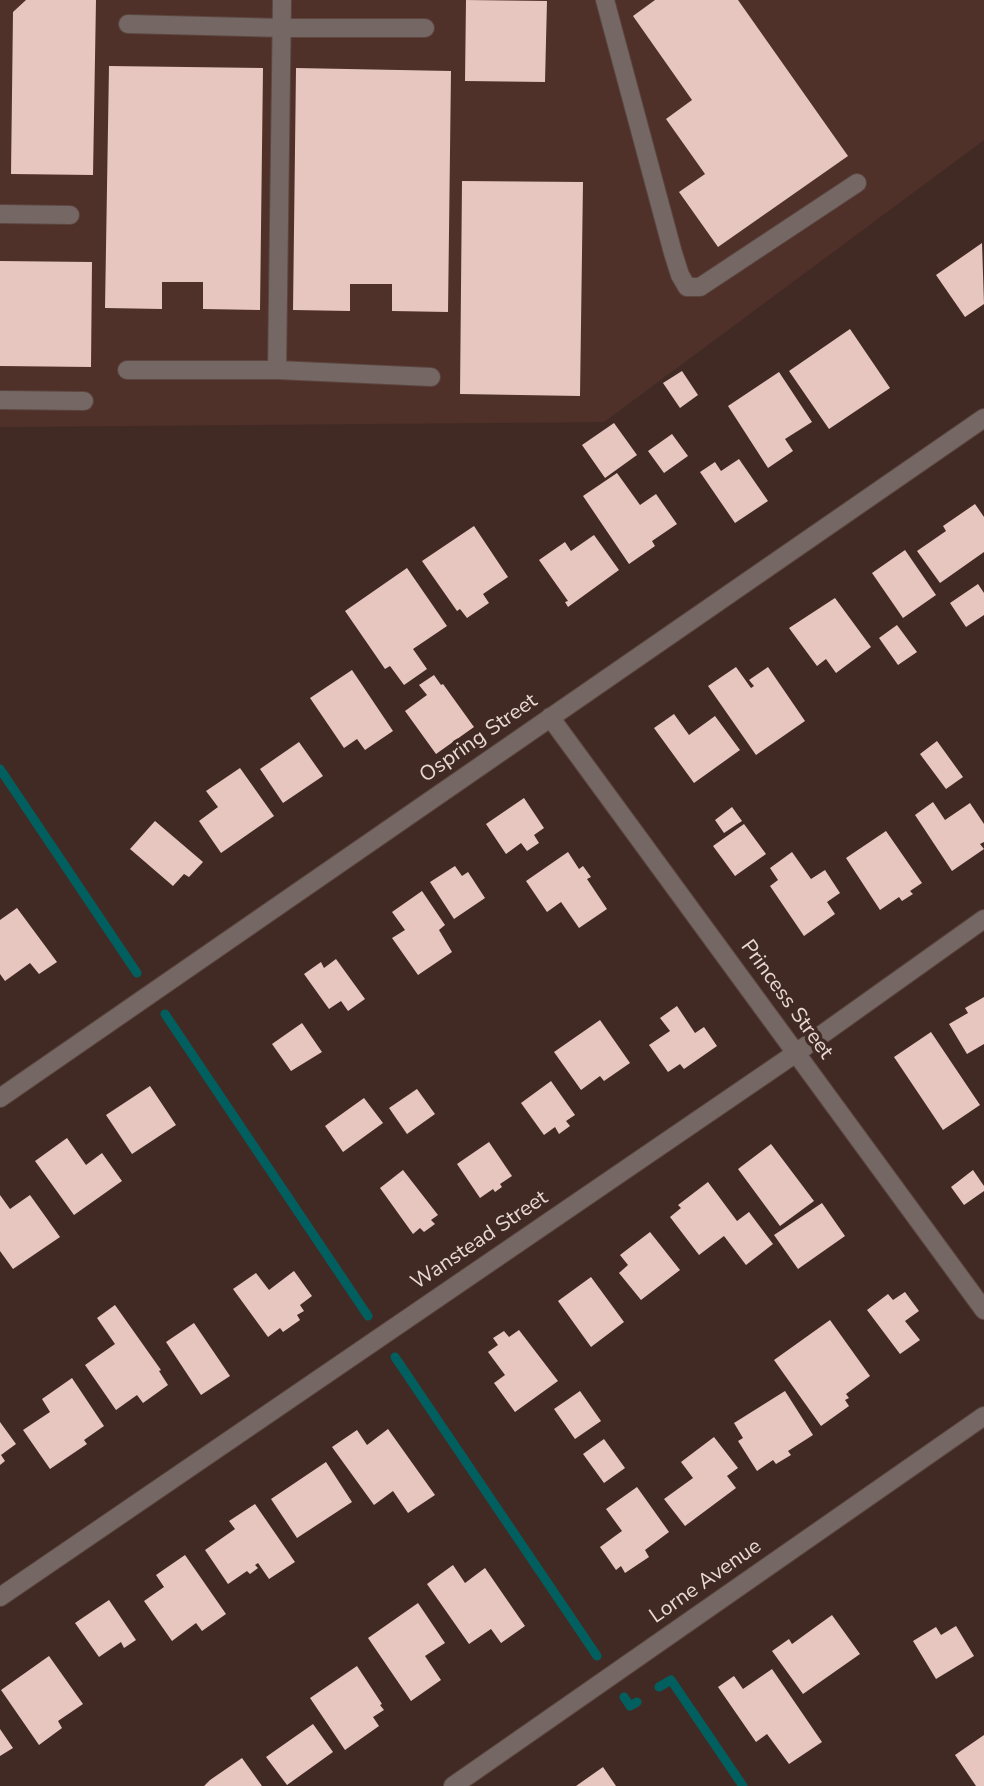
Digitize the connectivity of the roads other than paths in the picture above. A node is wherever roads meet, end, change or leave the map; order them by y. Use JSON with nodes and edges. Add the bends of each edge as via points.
{"nodes":[{"id":1,"x":282,"y":0,"type":"edge"},
{"id":2,"x":605,"y":0,"type":"edge"},
{"id":3,"x":128,"y":24,"type":"dead end"},
{"id":4,"x":283,"y":28,"type":"junction"},
{"id":5,"x":425,"y":28,"type":"dead end"},
{"id":6,"x":857,"y":183,"type":"dead end"},
{"id":7,"x":0,"y":214,"type":"edge"},
{"id":8,"x":70,"y":215,"type":"dead end"},
{"id":9,"x":127,"y":370,"type":"dead end"},
{"id":10,"x":278,"y":370,"type":"junction"},
{"id":11,"x":431,"y":377,"type":"dead end"},
{"id":12,"x":0,"y":400,"type":"edge"},
{"id":13,"x":84,"y":401,"type":"dead end"},
{"id":14,"x":984,"y":418,"type":"edge"},
{"id":15,"x":550,"y":717,"type":"junction"},
{"id":16,"x":984,"y":919,"type":"edge"},
{"id":17,"x":796,"y":1053,"type":"junction"},
{"id":18,"x":0,"y":1098,"type":"edge"},
{"id":19,"x":984,"y":1310,"type":"edge"},
{"id":20,"x":984,"y":1416,"type":"edge"},
{"id":21,"x":0,"y":1597,"type":"edge"},
{"id":22,"x":453,"y":1786,"type":"edge"}],
"edges":[{"from":1,"to":4,"type":"street"},
{"from":2,"to":6,"type":"street","via":[[673,253],[687,286],[700,286]]},
{"from":3,"to":4,"type":"street"},
{"from":4,"to":5,"type":"street"},
{"from":4,"to":10,"type":"street"},
{"from":7,"to":8,"type":"street"},
{"from":9,"to":10,"type":"street"},
{"from":10,"to":11,"type":"street"},
{"from":12,"to":13,"type":"street"},
{"from":14,"to":15,"type":"street","name":"Ospring Street"},
{"from":15,"to":17,"type":"street","name":"Princess Street"},
{"from":15,"to":18,"type":"street","name":"Ospring Street"},
{"from":16,"to":17,"type":"street","name":"Wanstead Street"},
{"from":17,"to":19,"type":"street","name":"Princess Street"},
{"from":17,"to":21,"type":"street","name":"Wanstead Street"},
{"from":20,"to":22,"type":"street","name":"Lorne Avenue"}]}
